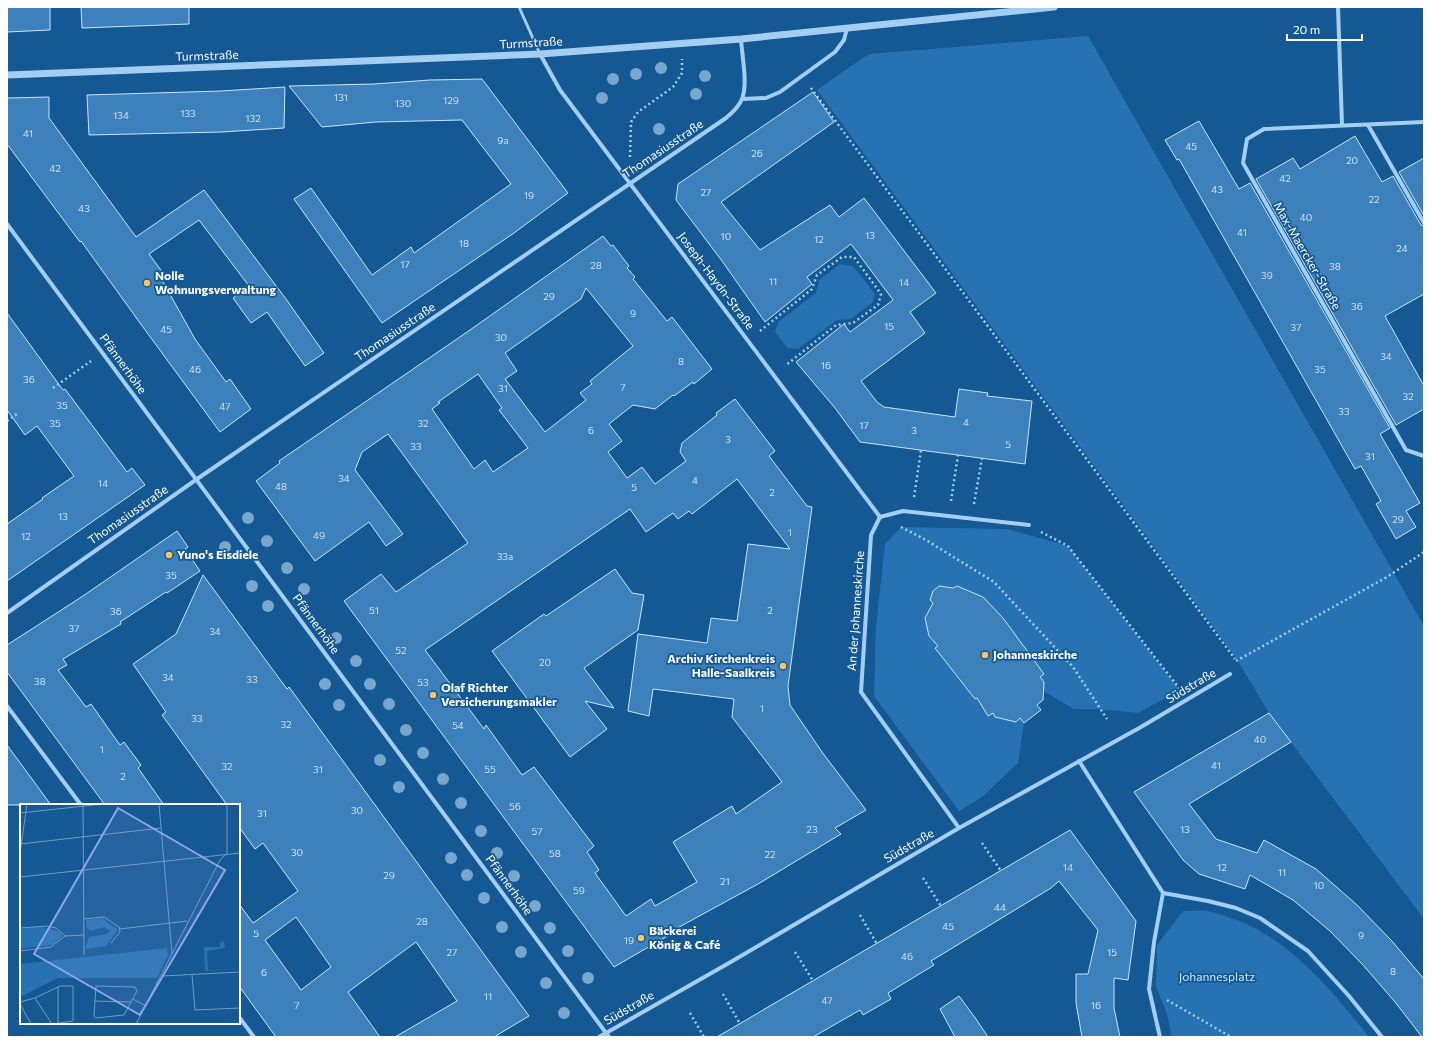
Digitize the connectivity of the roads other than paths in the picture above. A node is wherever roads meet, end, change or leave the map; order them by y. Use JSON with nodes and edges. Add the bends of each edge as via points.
{"nodes":[{"id":1,"x":519,"y":7,"type":"edge"},
{"id":2,"x":1044,"y":7,"type":"edge"},
{"id":3,"x":1054,"y":7,"type":"edge"},
{"id":4,"x":1338,"y":7,"type":"edge"},
{"id":5,"x":847,"y":28,"type":"junction"},
{"id":6,"x":741,"y":39,"type":"junction"},
{"id":7,"x":540,"y":54,"type":"junction"},
{"id":8,"x":7,"y":75,"type":"edge"},
{"id":9,"x":742,"y":99,"type":"junction"},
{"id":10,"x":1424,"y":122,"type":"edge"},
{"id":11,"x":1342,"y":125,"type":"junction"},
{"id":12,"x":1368,"y":125,"type":"junction"},
{"id":13,"x":630,"y":183,"type":"junction"},
{"id":14,"x":1424,"y":223,"type":"edge"},
{"id":15,"x":7,"y":224,"type":"edge"},
{"id":16,"x":1424,"y":456,"type":"edge"},
{"id":17,"x":196,"y":479,"type":"junction"},
{"id":18,"x":880,"y":517,"type":"junction"},
{"id":19,"x":1028,"y":525,"type":"road end"},
{"id":20,"x":7,"y":613,"type":"edge"},
{"id":21,"x":1230,"y":674,"type":"dead end"},
{"id":22,"x":7,"y":706,"type":"edge"},
{"id":23,"x":1079,"y":761,"type":"junction"},
{"id":24,"x":80,"y":804,"type":"edge"},
{"id":25,"x":959,"y":828,"type":"junction"},
{"id":26,"x":1163,"y":893,"type":"junction"},
{"id":27,"x":240,"y":1018,"type":"edge"},
{"id":28,"x":606,"y":1033,"type":"junction"},
{"id":29,"x":254,"y":1037,"type":"edge"},
{"id":30,"x":599,"y":1037,"type":"edge"},
{"id":31,"x":609,"y":1037,"type":"edge"},
{"id":32,"x":1160,"y":1037,"type":"edge"},
{"id":33,"x":1382,"y":1037,"type":"edge"}],
"edges":[{"from":1,"to":7,"type":"lane"},
{"from":2,"to":3,"type":"street","name":"Turmstraße"},
{"from":2,"to":5,"type":"street","name":"Turmstraße"},
{"from":4,"to":11,"type":"street"},
{"from":5,"to":6,"type":"street","name":"Turmstraße"},
{"from":5,"to":9,"type":"street","via":[[844,40],[835,52],[780,92],[766,98]]},
{"from":6,"to":7,"type":"street","name":"Turmstraße"},
{"from":6,"to":9,"type":"street","via":[[744,84]]},
{"from":7,"to":8,"type":"street","name":"Turmstraße"},
{"from":7,"to":13,"type":"street","name":"Joseph-Haydn-Straße","via":[[560,90]]},
{"from":9,"to":13,"type":"street","name":"Thomasiusstraße","via":[[734,112]]},
{"from":10,"to":12,"type":"street","name":"Max-Maercker-Straße"},
{"from":11,"to":12,"type":"street","name":"Max-Maercker-Straße"},
{"from":11,"to":16,"type":"street","name":"Max-Maercker-Straße","via":[[1264,129],[1247,138],[1243,163],[1406,450]]},
{"from":12,"to":14,"type":"street"},
{"from":13,"to":17,"type":"street","name":"Thomasiusstraße"},
{"from":13,"to":18,"type":"street","name":"Joseph-Haydn-Straße"},
{"from":15,"to":17,"type":"street","name":"Pfännerhöhe"},
{"from":17,"to":20,"type":"street","name":"Thomasiusstraße"},
{"from":17,"to":28,"type":"street","name":"Pfännerhöhe"},
{"from":18,"to":19,"type":"street","via":[[903,511]]},
{"from":18,"to":25,"type":"street","name":"An der Johanneskirche","via":[[871,535],[861,692]]},
{"from":21,"to":23,"type":"street","name":"Südstraße"},
{"from":22,"to":24,"type":"street"},
{"from":23,"to":25,"type":"street","name":"Südstraße"},
{"from":23,"to":26,"type":"street"},
{"from":25,"to":28,"type":"street","name":"Südstraße"},
{"from":26,"to":32,"type":"street","via":[[1149,989]]},
{"from":26,"to":33,"type":"street","via":[[1236,908],[1260,918],[1308,951]]},
{"from":27,"to":29,"type":"street"},
{"from":28,"to":30,"type":"street","name":"Südstraße"},
{"from":28,"to":31,"type":"street","name":"Pfännerhöhe"}]}
